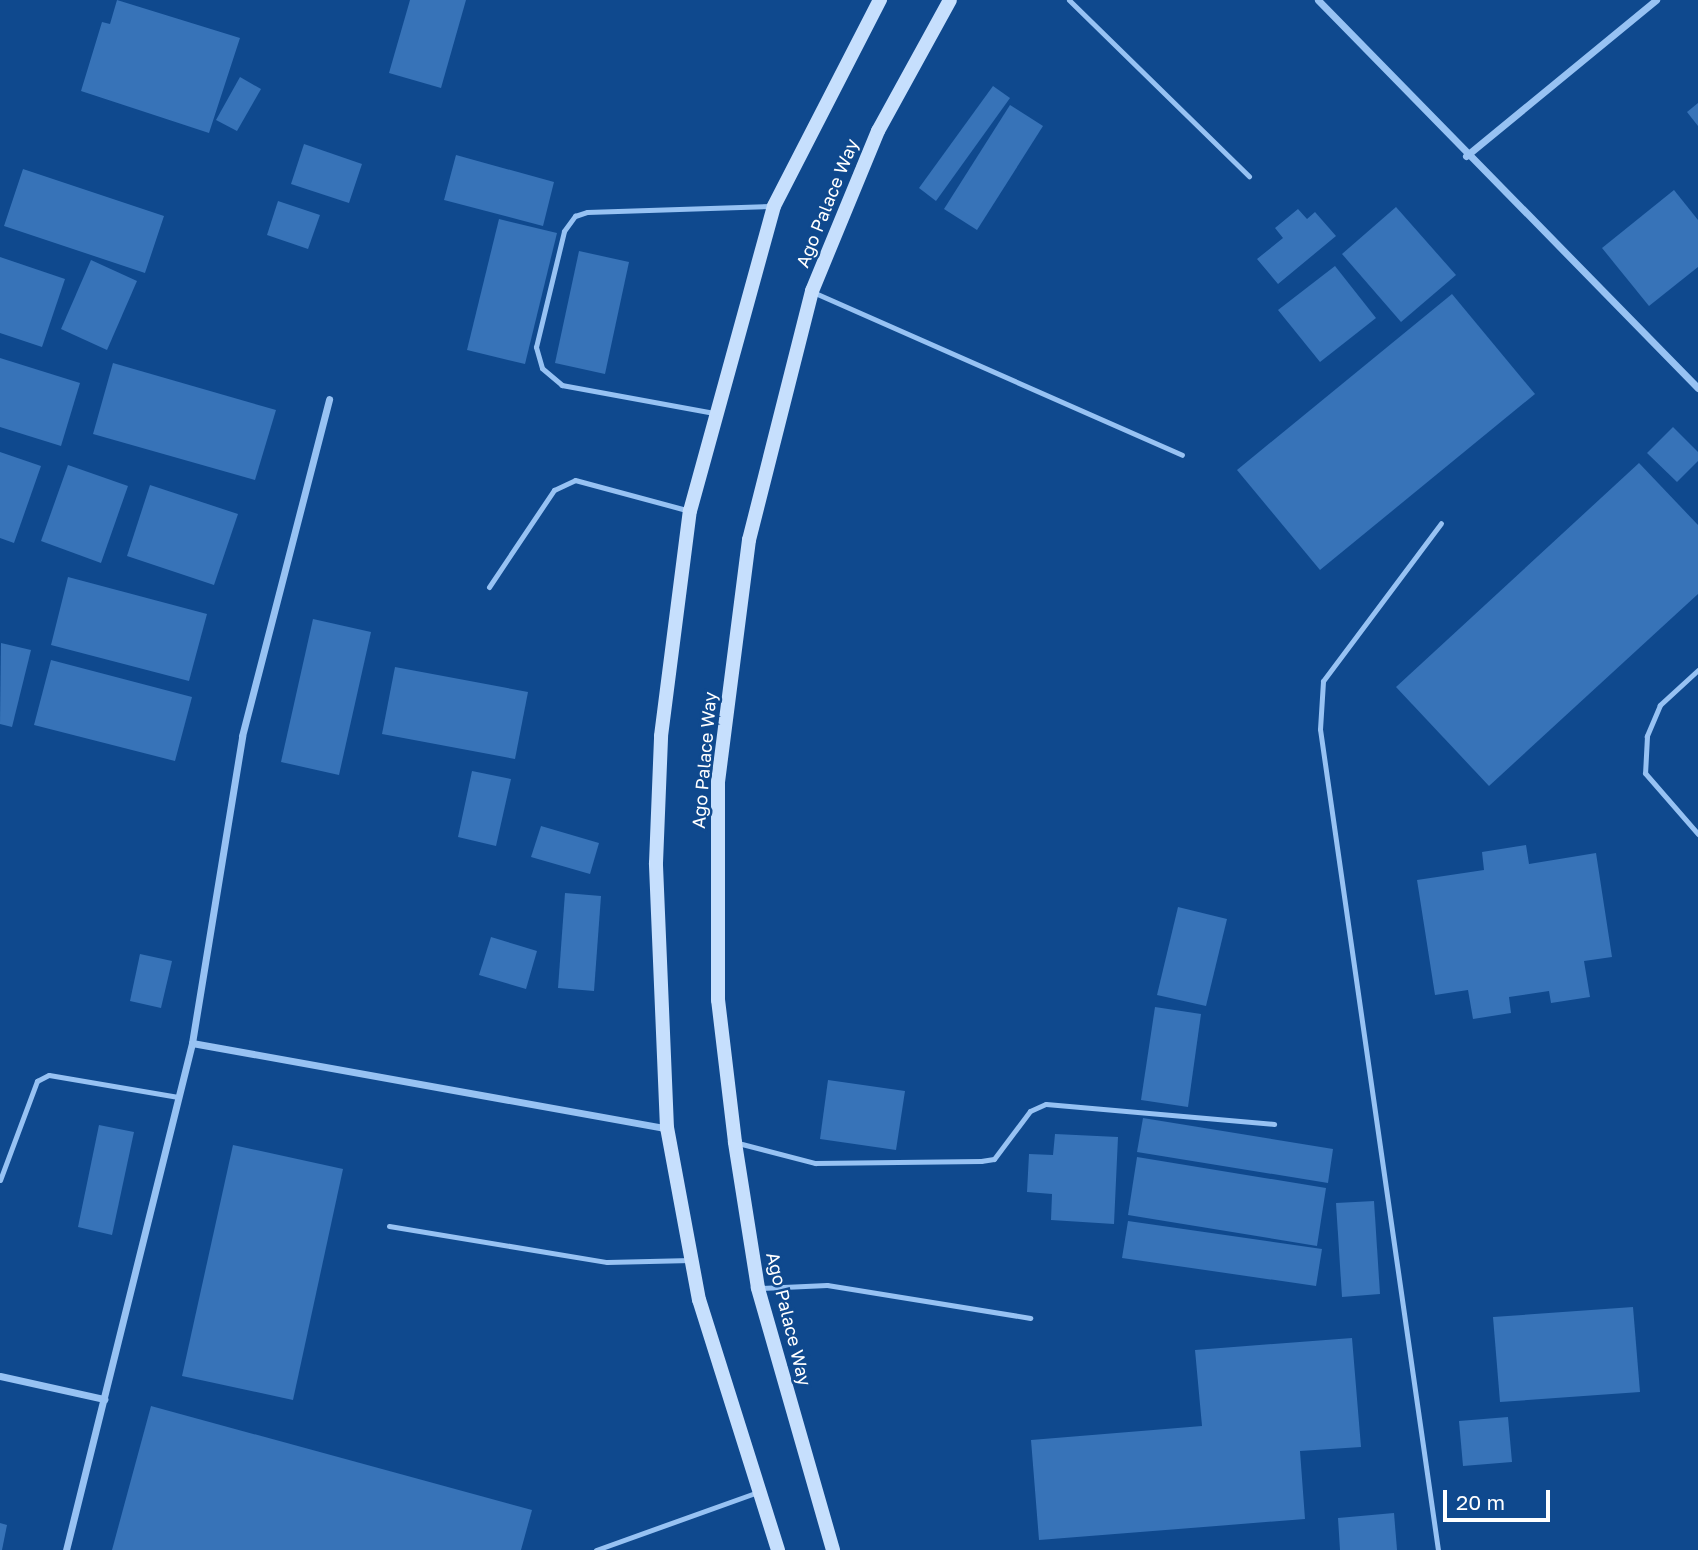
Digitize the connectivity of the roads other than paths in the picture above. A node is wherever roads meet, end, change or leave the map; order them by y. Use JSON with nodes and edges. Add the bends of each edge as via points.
{"nodes":[{"id":1,"x":880,"y":0,"type":"edge"},
{"id":2,"x":950,"y":0,"type":"edge"},
{"id":3,"x":1069,"y":0,"type":"edge"},
{"id":4,"x":1318,"y":0,"type":"edge"},
{"id":5,"x":1656,"y":0,"type":"edge"},
{"id":6,"x":1466,"y":156,"type":"junction"},
{"id":7,"x":1249,"y":176,"type":"dead end"},
{"id":8,"x":774,"y":206,"type":"junction"},
{"id":9,"x":812,"y":292,"type":"junction"},
{"id":10,"x":1698,"y":388,"type":"edge"},
{"id":11,"x":329,"y":399,"type":"dead end"},
{"id":12,"x":714,"y":413,"type":"junction"},
{"id":13,"x":1182,"y":455,"type":"dead end"},
{"id":14,"x":690,"y":511,"type":"junction"},
{"id":15,"x":1441,"y":523,"type":"dead end"},
{"id":16,"x":489,"y":587,"type":"dead end"},
{"id":17,"x":1698,"y":670,"type":"edge"},
{"id":18,"x":1698,"y":834,"type":"edge"},
{"id":19,"x":192,"y":1043,"type":"junction"},
{"id":20,"x":178,"y":1097,"type":"junction"},
{"id":21,"x":1274,"y":1124,"type":"dead end"},
{"id":22,"x":667,"y":1128,"type":"junction"},
{"id":23,"x":735,"y":1142,"type":"junction"},
{"id":24,"x":0,"y":1180,"type":"edge"},
{"id":25,"x":389,"y":1226,"type":"dead end"},
{"id":26,"x":691,"y":1260,"type":"junction"},
{"id":27,"x":758,"y":1288,"type":"junction"},
{"id":28,"x":1030,"y":1318,"type":"dead end"},
{"id":29,"x":0,"y":1376,"type":"edge"},
{"id":30,"x":104,"y":1399,"type":"junction"},
{"id":31,"x":760,"y":1492,"type":"junction"},
{"id":32,"x":66,"y":1550,"type":"edge"},
{"id":33,"x":596,"y":1550,"type":"edge"},
{"id":34,"x":778,"y":1550,"type":"edge"},
{"id":35,"x":833,"y":1550,"type":"edge"},
{"id":36,"x":1438,"y":1550,"type":"edge"}],
"edges":[{"from":1,"to":8,"type":"main road"},
{"from":2,"to":9,"type":"main road","name":"Ago Palace Way","via":[[878,131]]},
{"from":3,"to":7,"type":"lane"},
{"from":4,"to":6,"type":"street"},
{"from":5,"to":6,"type":"street"},
{"from":6,"to":10,"type":"street"},
{"from":8,"to":12,"type":"main road"},
{"from":8,"to":12,"type":"lane","via":[[587,212],[575,216],[564,231],[536,346],[542,368],[562,385]]},
{"from":9,"to":13,"type":"lane"},
{"from":9,"to":23,"type":"main road","name":"Ago Palace Way","via":[[749,540],[718,782],[719,1000]]},
{"from":11,"to":19,"type":"street","via":[[242,736]]},
{"from":12,"to":14,"type":"main road"},
{"from":14,"to":16,"type":"lane","via":[[575,480],[554,490]]},
{"from":14,"to":22,"type":"main road","via":[[661,736],[657,838]]},
{"from":15,"to":36,"type":"lane","via":[[1323,681],[1320,729]]},
{"from":17,"to":18,"type":"lane","via":[[1660,705],[1647,736],[1645,773]]},
{"from":19,"to":20,"type":"street"},
{"from":19,"to":22,"type":"street"},
{"from":20,"to":24,"type":"lane","via":[[49,1075],[37,1081]]},
{"from":20,"to":30,"type":"street"},
{"from":21,"to":23,"type":"lane","via":[[1046,1104],[1030,1111],[994,1159],[981,1161],[815,1163]]},
{"from":22,"to":26,"type":"main road"},
{"from":23,"to":27,"type":"main road","name":"Ago Palace Way"},
{"from":25,"to":26,"type":"lane","via":[[607,1262]]},
{"from":26,"to":31,"type":"main road","via":[[699,1300]]},
{"from":27,"to":28,"type":"lane","via":[[827,1285]]},
{"from":27,"to":35,"type":"main road","name":"Ago Palace Way"},
{"from":29,"to":30,"type":"street"},
{"from":30,"to":32,"type":"street"},
{"from":31,"to":33,"type":"lane"},
{"from":31,"to":34,"type":"main road"}]}
